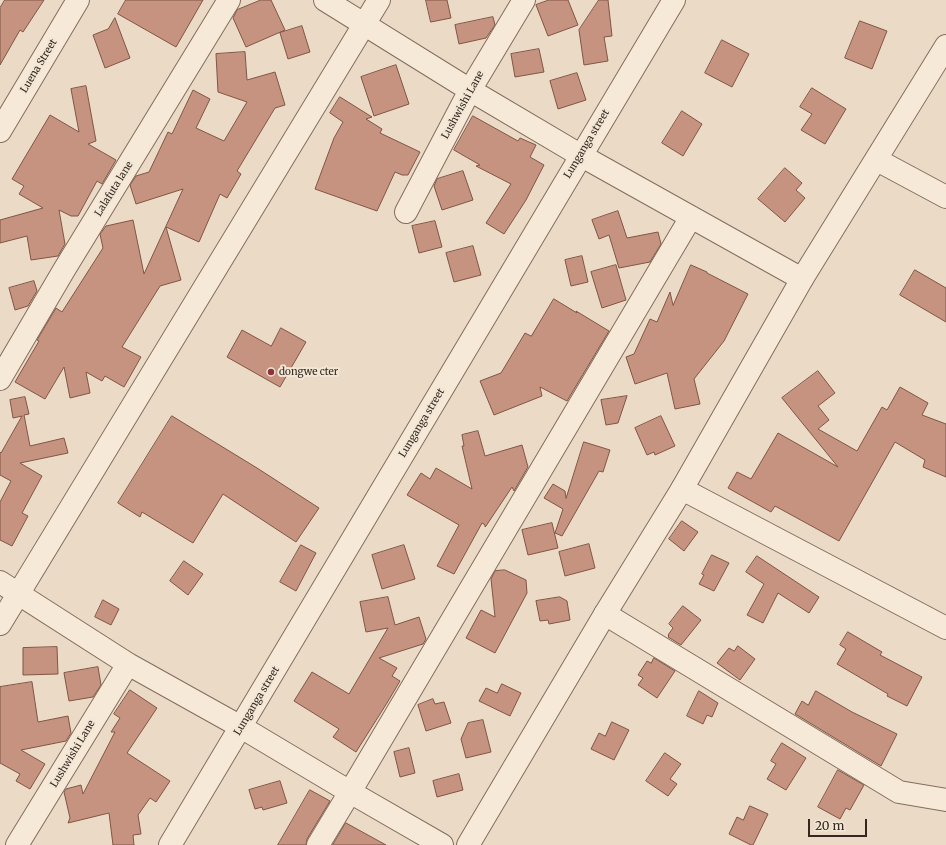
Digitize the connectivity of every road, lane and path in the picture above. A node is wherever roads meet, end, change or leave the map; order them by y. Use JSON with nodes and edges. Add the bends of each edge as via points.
{"nodes":[{"id":1,"x":78,"y":0,"type":"edge"},
{"id":2,"x":228,"y":0,"type":"edge"},
{"id":3,"x":325,"y":0,"type":"edge"},
{"id":4,"x":379,"y":0,"type":"edge"},
{"id":5,"x":524,"y":0,"type":"edge"},
{"id":6,"x":674,"y":0,"type":"edge"},
{"id":7,"x":364,"y":24,"type":"junction"},
{"id":8,"x":946,"y":46,"type":"edge"},
{"id":9,"x":470,"y":90,"type":"junction"},
{"id":10,"x":0,"y":131,"type":"edge"},
{"id":11,"x":580,"y":155,"type":"junction"},
{"id":12,"x":876,"y":160,"type":"junction"},
{"id":13,"x":946,"y":197,"type":"edge"},
{"id":14,"x":406,"y":212,"type":"dead end"},
{"id":15,"x":691,"y":217,"type":"junction"},
{"id":16,"x":802,"y":279,"type":"junction"},
{"id":17,"x":0,"y":379,"type":"edge"},
{"id":18,"x":682,"y":489,"type":"junction"},
{"id":19,"x":0,"y":582,"type":"edge"},
{"id":20,"x":18,"y":593,"type":"junction"},
{"id":21,"x":605,"y":614,"type":"junction"},
{"id":22,"x":0,"y":624,"type":"edge"},
{"id":23,"x":946,"y":628,"type":"edge"},
{"id":24,"x":128,"y":664,"type":"junction"},
{"id":25,"x":241,"y":727,"type":"junction"},
{"id":26,"x":350,"y":792,"type":"junction"},
{"id":27,"x":946,"y":800,"type":"edge"},
{"id":28,"x":17,"y":845,"type":"edge"},
{"id":29,"x":170,"y":845,"type":"edge"},
{"id":30,"x":318,"y":845,"type":"edge"},
{"id":31,"x":442,"y":845,"type":"edge"},
{"id":32,"x":468,"y":845,"type":"edge"}],
"edges":[{"from":1,"to":10,"type":"street","name":"Luena Street"},
{"from":2,"to":17,"type":"street","name":"Lalafuta lane"},
{"from":3,"to":7,"type":"street"},
{"from":4,"to":7,"type":"street"},
{"from":5,"to":9,"type":"street","name":"Lushwishi Lane"},
{"from":6,"to":11,"type":"street","name":"Lunganga street"},
{"from":7,"to":9,"type":"street"},
{"from":7,"to":20,"type":"street"},
{"from":8,"to":12,"type":"street"},
{"from":9,"to":11,"type":"street"},
{"from":9,"to":14,"type":"street","name":"Lushwishi Lane"},
{"from":11,"to":15,"type":"street"},
{"from":11,"to":25,"type":"street","name":"Lunganga street"},
{"from":12,"to":13,"type":"street"},
{"from":12,"to":16,"type":"street"},
{"from":15,"to":16,"type":"street"},
{"from":15,"to":26,"type":"street"},
{"from":16,"to":18,"type":"street"},
{"from":18,"to":21,"type":"street"},
{"from":18,"to":23,"type":"street"},
{"from":19,"to":20,"type":"street"},
{"from":20,"to":22,"type":"street"},
{"from":20,"to":24,"type":"street"},
{"from":21,"to":27,"type":"street","via":[[899,792]]},
{"from":21,"to":32,"type":"street"},
{"from":24,"to":25,"type":"street"},
{"from":24,"to":28,"type":"street","name":"Lushwishi Lane"},
{"from":25,"to":26,"type":"street"},
{"from":25,"to":29,"type":"street","name":"Lunganga street"},
{"from":26,"to":30,"type":"street"},
{"from":26,"to":31,"type":"street"}]}
